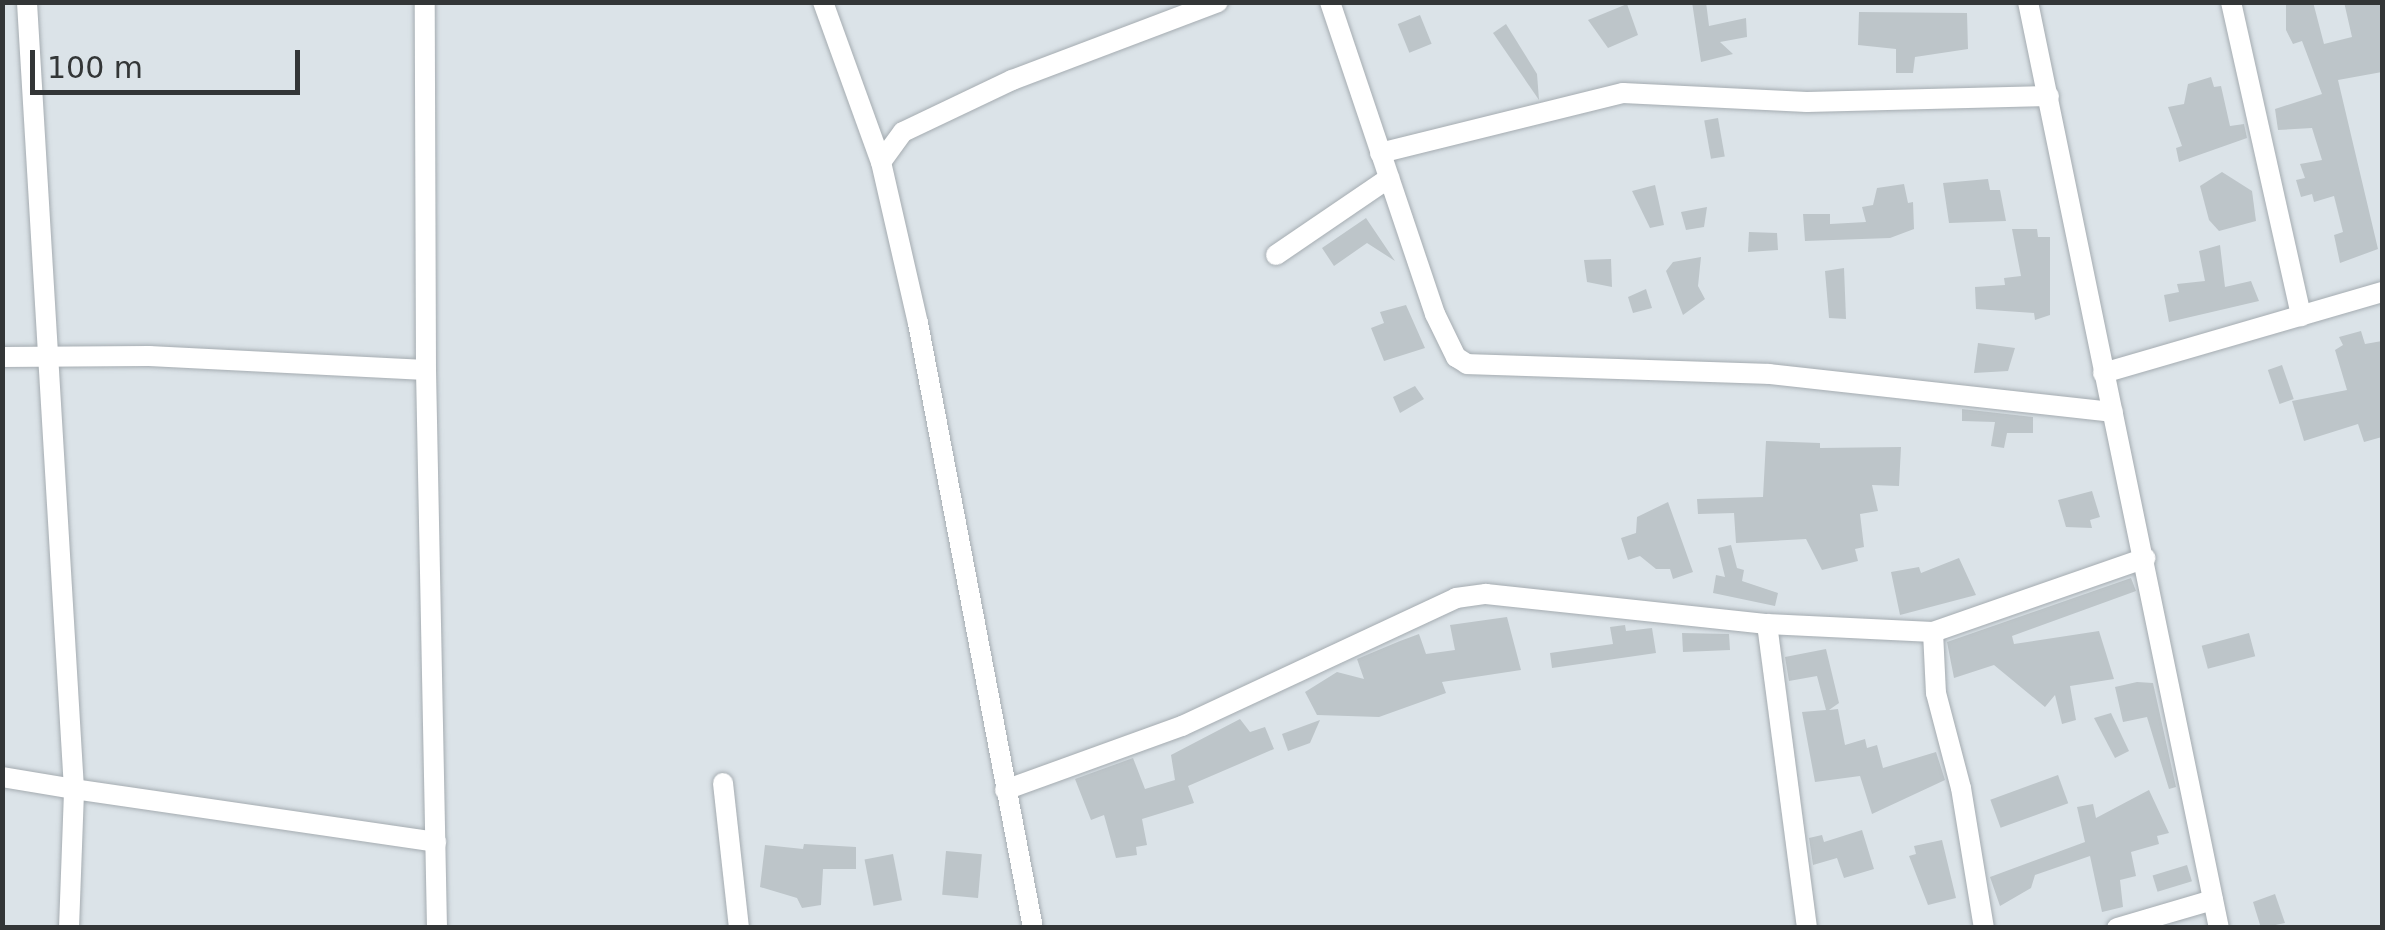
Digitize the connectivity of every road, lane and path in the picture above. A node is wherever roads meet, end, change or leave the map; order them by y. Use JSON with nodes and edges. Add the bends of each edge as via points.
{"nodes":[{"id":1,"x":27,"y":2,"type":"edge"},
{"id":2,"x":425,"y":2,"type":"edge"},
{"id":3,"x":822,"y":2,"type":"edge"},
{"id":4,"x":1218,"y":2,"type":"edge"},
{"id":5,"x":1330,"y":2,"type":"edge"},
{"id":6,"x":2028,"y":2,"type":"edge"},
{"id":7,"x":2231,"y":2,"type":"edge"},
{"id":8,"x":2049,"y":96,"type":"junction"},
{"id":9,"x":866,"y":123,"type":"junction"},
{"id":10,"x":903,"y":132,"type":"junction"},
{"id":11,"x":1380,"y":153,"type":"junction"},
{"id":12,"x":881,"y":162,"type":"junction"},
{"id":13,"x":1388,"y":178,"type":"junction"},
{"id":14,"x":1276,"y":256,"type":"dead end"},
{"id":15,"x":2382,"y":292,"type":"edge"},
{"id":16,"x":2302,"y":316,"type":"junction"},
{"id":17,"x":2,"y":357,"type":"edge"},
{"id":18,"x":48,"y":358,"type":"junction"},
{"id":19,"x":426,"y":370,"type":"junction"},
{"id":20,"x":2104,"y":373,"type":"junction"},
{"id":21,"x":2113,"y":412,"type":"junction"},
{"id":22,"x":2145,"y":558,"type":"junction"},
{"id":23,"x":1766,"y":624,"type":"junction"},
{"id":24,"x":1933,"y":632,"type":"junction"},
{"id":25,"x":2,"y":777,"type":"edge"},
{"id":26,"x":723,"y":783,"type":"dead end"},
{"id":27,"x":74,"y":789,"type":"junction"},
{"id":28,"x":1005,"y":790,"type":"junction"},
{"id":29,"x":436,"y":842,"type":"junction"},
{"id":30,"x":2214,"y":900,"type":"junction"},
{"id":31,"x":69,"y":928,"type":"edge"},
{"id":32,"x":437,"y":928,"type":"edge"},
{"id":33,"x":740,"y":928,"type":"edge"},
{"id":34,"x":1032,"y":928,"type":"edge"},
{"id":35,"x":1807,"y":928,"type":"edge"},
{"id":36,"x":1984,"y":928,"type":"edge"},
{"id":37,"x":2117,"y":928,"type":"edge"},
{"id":38,"x":2219,"y":928,"type":"edge"}],
"edges":[{"from":1,"to":18,"type":"street"},
{"from":2,"to":19,"type":"street"},
{"from":3,"to":9,"type":"street"},
{"from":4,"to":10,"type":"street","via":[[1012,80]]},
{"from":5,"to":11,"type":"street"},
{"from":6,"to":8,"type":"street"},
{"from":7,"to":16,"type":"street"},
{"from":8,"to":11,"type":"street","via":[[1807,102],[1623,93]]},
{"from":8,"to":20,"type":"street"},
{"from":9,"to":10,"type":"street"},
{"from":9,"to":12,"type":"street"},
{"from":10,"to":12,"type":"street"},
{"from":11,"to":13,"type":"street"},
{"from":12,"to":28,"type":"street","via":[[918,323]]},
{"from":13,"to":14,"type":"street"},
{"from":13,"to":21,"type":"street","via":[[1447,343],[1467,364],[1768,374]]},
{"from":15,"to":16,"type":"street"},
{"from":16,"to":20,"type":"street"},
{"from":17,"to":18,"type":"street"},
{"from":18,"to":19,"type":"street","via":[[149,356]]},
{"from":18,"to":27,"type":"street"},
{"from":19,"to":29,"type":"street"},
{"from":20,"to":21,"type":"street"},
{"from":21,"to":22,"type":"street"},
{"from":22,"to":24,"type":"street"},
{"from":22,"to":30,"type":"street"},
{"from":23,"to":24,"type":"street"},
{"from":23,"to":28,"type":"street","via":[[1486,594],[1456,598],[1182,726]]},
{"from":23,"to":35,"type":"street"},
{"from":24,"to":36,"type":"street","via":[[1936,693],[1961,788]]},
{"from":25,"to":27,"type":"street"},
{"from":26,"to":33,"type":"street"},
{"from":27,"to":29,"type":"street"},
{"from":27,"to":31,"type":"street"},
{"from":28,"to":34,"type":"street"},
{"from":29,"to":32,"type":"street"},
{"from":30,"to":37,"type":"street"},
{"from":30,"to":38,"type":"street"}]}
